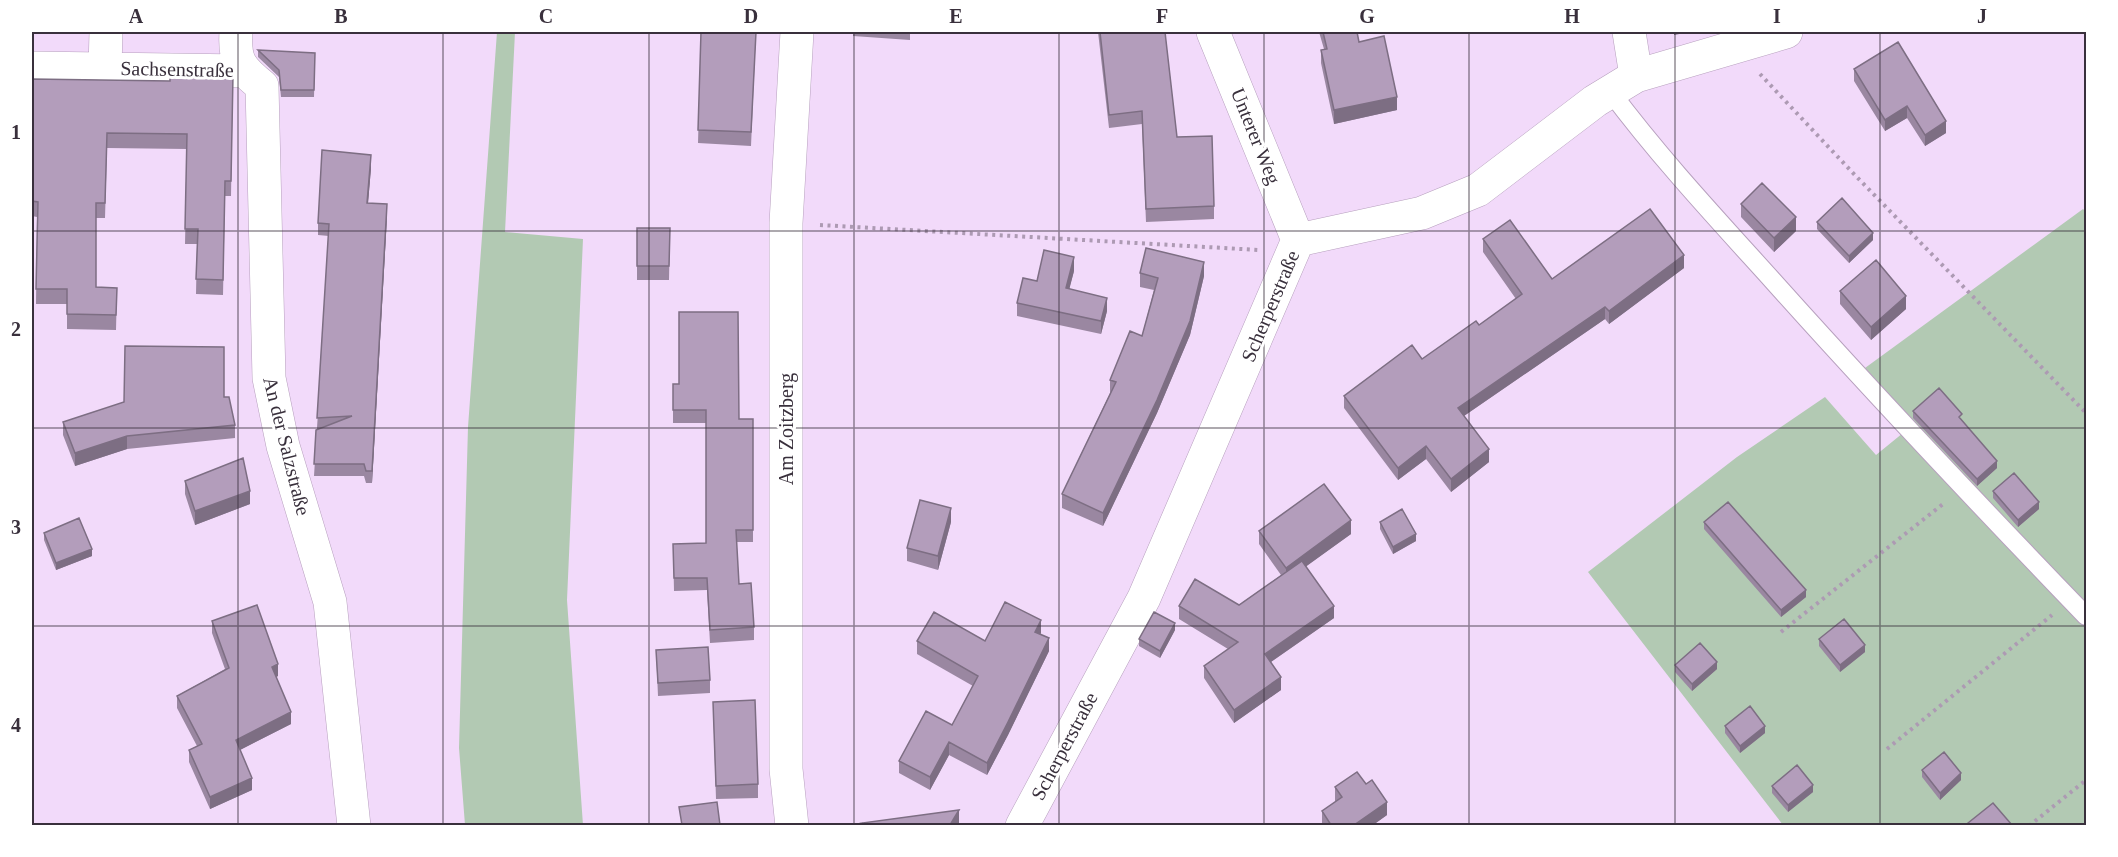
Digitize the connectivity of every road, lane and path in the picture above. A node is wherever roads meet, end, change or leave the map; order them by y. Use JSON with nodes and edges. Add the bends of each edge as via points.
{"nodes":[{"id":1,"x":106,"y":32,"type":"edge"},
{"id":2,"x":236,"y":32,"type":"edge"},
{"id":3,"x":797,"y":32,"type":"edge"},
{"id":4,"x":1213,"y":32,"type":"edge"},
{"id":5,"x":1629,"y":32,"type":"edge"},
{"id":6,"x":1786,"y":32,"type":"edge"},
{"id":7,"x":1736,"y":47,"type":"junction"},
{"id":8,"x":32,"y":68,"type":"edge"},
{"id":9,"x":105,"y":68,"type":"junction"},
{"id":10,"x":243,"y":70,"type":"junction"},
{"id":11,"x":1623,"y":83,"type":"junction"},
{"id":12,"x":786,"y":223,"type":"junction"},
{"id":13,"x":1296,"y":246,"type":"junction"},
{"id":14,"x":2086,"y":412,"type":"edge"},
{"id":15,"x":1964,"y":488,"type":"junction"},
{"id":16,"x":2071,"y":600,"type":"junction"},
{"id":17,"x":2086,"y":616,"type":"edge"},
{"id":18,"x":1781,"y":632,"type":"dead end"},
{"id":19,"x":1887,"y":749,"type":"dead end"},
{"id":20,"x":2086,"y":780,"type":"edge"},
{"id":21,"x":354,"y":825,"type":"edge"},
{"id":22,"x":792,"y":825,"type":"edge"},
{"id":23,"x":1022,"y":825,"type":"edge"},
{"id":24,"x":2029,"y":825,"type":"edge"}],
"edges":[{"from":1,"to":9,"type":"street","name":"Sachsenstraße"},
{"from":2,"to":10,"type":"street","name":"Sachsenstraße","via":[[235,49]]},
{"from":3,"to":12,"type":"street","name":"Am Zoitzberg"},
{"from":4,"to":13,"type":"street","name":"Unterer Weg"},
{"from":5,"to":11,"type":"street"},
{"from":6,"to":7,"type":"street","name":"Scherperstraße"},
{"from":7,"to":11,"type":"street","name":"Scherperstraße"},
{"from":7,"to":14,"type":"path"},
{"from":8,"to":9,"type":"street","name":"Sachsenstraße"},
{"from":9,"to":10,"type":"street","name":"Sachsenstraße"},
{"from":10,"to":21,"type":"street","name":"An der Salzstraße","via":[[262,86],[269,378],[283,446],[330,602]]},
{"from":11,"to":13,"type":"street","name":"Scherperstraße","via":[[1478,190],[1422,213]]},
{"from":11,"to":15,"type":"lane","via":[[1647,141]]},
{"from":12,"to":13,"type":"path"},
{"from":12,"to":22,"type":"street","name":"Am Zoitzberg","via":[[786,769]]},
{"from":13,"to":23,"type":"street","name":"Scherperstraße","via":[[1144,598]]},
{"from":15,"to":16,"type":"lane"},
{"from":15,"to":18,"type":"path"},
{"from":16,"to":17,"type":"lane"},
{"from":16,"to":19,"type":"path"},
{"from":20,"to":24,"type":"path"}]}
